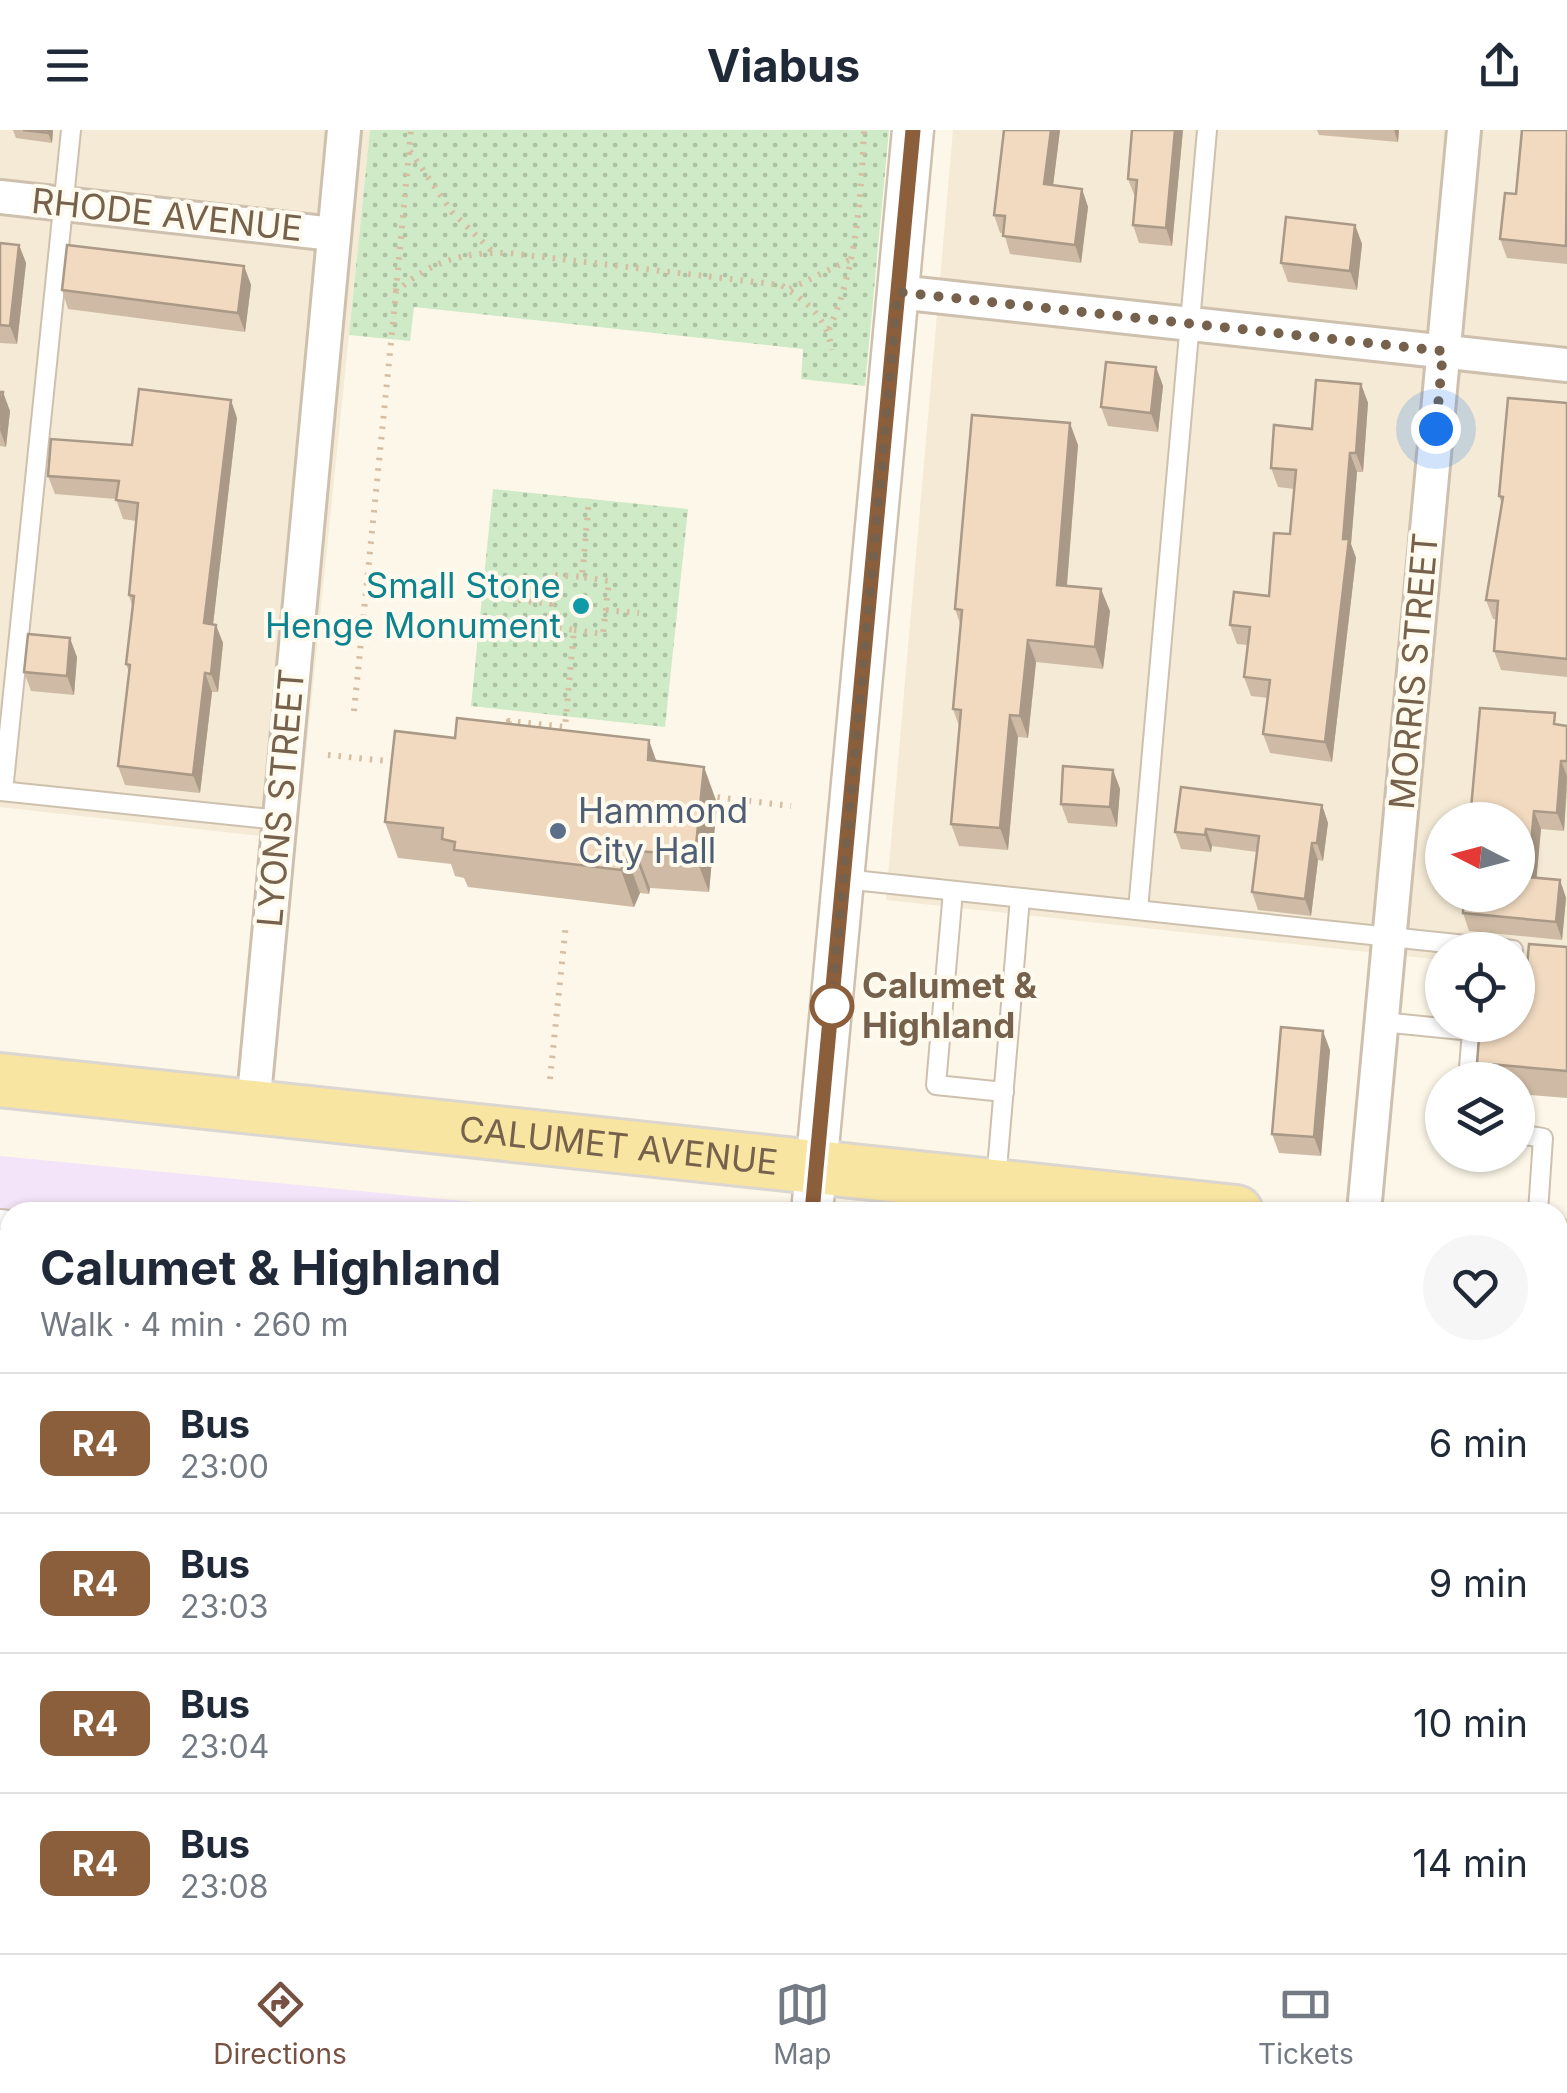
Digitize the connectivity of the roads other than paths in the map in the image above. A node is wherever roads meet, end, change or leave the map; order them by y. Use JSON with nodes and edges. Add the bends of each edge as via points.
{"nodes":[{"id":1,"x":71,"y":130,"type":"edge"},
{"id":2,"x":344,"y":130,"type":"edge"},
{"id":3,"x":913,"y":130,"type":"edge"},
{"id":4,"x":1207,"y":130,"type":"edge"},
{"id":5,"x":1464,"y":130,"type":"edge"},
{"id":6,"x":0,"y":197,"type":"edge"},
{"id":7,"x":64,"y":204,"type":"junction"},
{"id":8,"x":334,"y":234,"type":"junction"},
{"id":9,"x":898,"y":292,"type":"junction"},
{"id":10,"x":1189,"y":324,"type":"junction"},
{"id":11,"x":1443,"y":351,"type":"junction"},
{"id":12,"x":1567,"y":365,"type":"edge"},
{"id":13,"x":1,"y":791,"type":"edge"},
{"id":14,"x":279,"y":820,"type":"junction"},
{"id":15,"x":844,"y":879,"type":"junction"},
{"id":16,"x":953,"y":891,"type":"junction"},
{"id":17,"x":1020,"y":898,"type":"junction"},
{"id":18,"x":1138,"y":910,"type":"junction"},
{"id":19,"x":1390,"y":936,"type":"junction"},
{"id":20,"x":1425,"y":940,"type":"edge"},
{"id":21,"x":1382,"y":1022,"type":"junction"},
{"id":22,"x":1469,"y":1062,"type":"edge"},
{"id":23,"x":0,"y":1080,"type":"edge"},
{"id":24,"x":1004,"y":1092,"type":"junction"},
{"id":25,"x":253,"y":1107,"type":"junction"},
{"id":26,"x":1535,"y":1137,"type":"edge"},
{"id":27,"x":996,"y":1187,"type":"junction"},
{"id":28,"x":814,"y":1190,"type":"edge"},
{"id":29,"x":1078,"y":1202,"type":"edge"},
{"id":30,"x":1365,"y":1202,"type":"edge"},
{"id":31,"x":1539,"y":1202,"type":"edge"}],
"edges":[{"from":1,"to":7,"type":"lane"},
{"from":2,"to":8,"type":"street","name":"LYONS STREET"},
{"from":3,"to":9,"type":"street"},
{"from":4,"to":10,"type":"lane"},
{"from":5,"to":11,"type":"street","name":"MORRIS STREET"},
{"from":6,"to":7,"type":"street","name":"RHODE AVENUE"},
{"from":7,"to":8,"type":"street","name":"RHODE AVENUE"},
{"from":7,"to":13,"type":"lane"},
{"from":8,"to":14,"type":"street","name":"LYONS STREET"},
{"from":9,"to":10,"type":"street"},
{"from":9,"to":15,"type":"street"},
{"from":10,"to":11,"type":"street"},
{"from":10,"to":18,"type":"lane"},
{"from":11,"to":12,"type":"street"},
{"from":11,"to":19,"type":"street","name":"MORRIS STREET"},
{"from":13,"to":14,"type":"lane"},
{"from":14,"to":25,"type":"street","name":"LYONS STREET"},
{"from":15,"to":16,"type":"lane"},
{"from":15,"to":28,"type":"street"},
{"from":16,"to":17,"type":"lane"},
{"from":16,"to":24,"type":"lane","via":[[936,1085]]},
{"from":17,"to":18,"type":"lane"},
{"from":17,"to":24,"type":"lane"},
{"from":18,"to":19,"type":"lane"},
{"from":19,"to":20,"type":"lane"},
{"from":19,"to":21,"type":"street","name":"MORRIS STREET"},
{"from":21,"to":22,"type":"lane","via":[[1472,1030]]},
{"from":21,"to":30,"type":"street","name":"MORRIS STREET"},
{"from":23,"to":25,"type":"main road","name":"CALUMET AVENUE"},
{"from":24,"to":27,"type":"lane"},
{"from":25,"to":28,"type":"main road","name":"CALUMET AVENUE"},
{"from":26,"to":31,"type":"lane","via":[[1543,1138]]},
{"from":27,"to":28,"type":"main road","name":"CALUMET AVENUE"},
{"from":27,"to":29,"type":"main road","name":"CALUMET AVENUE"}]}
